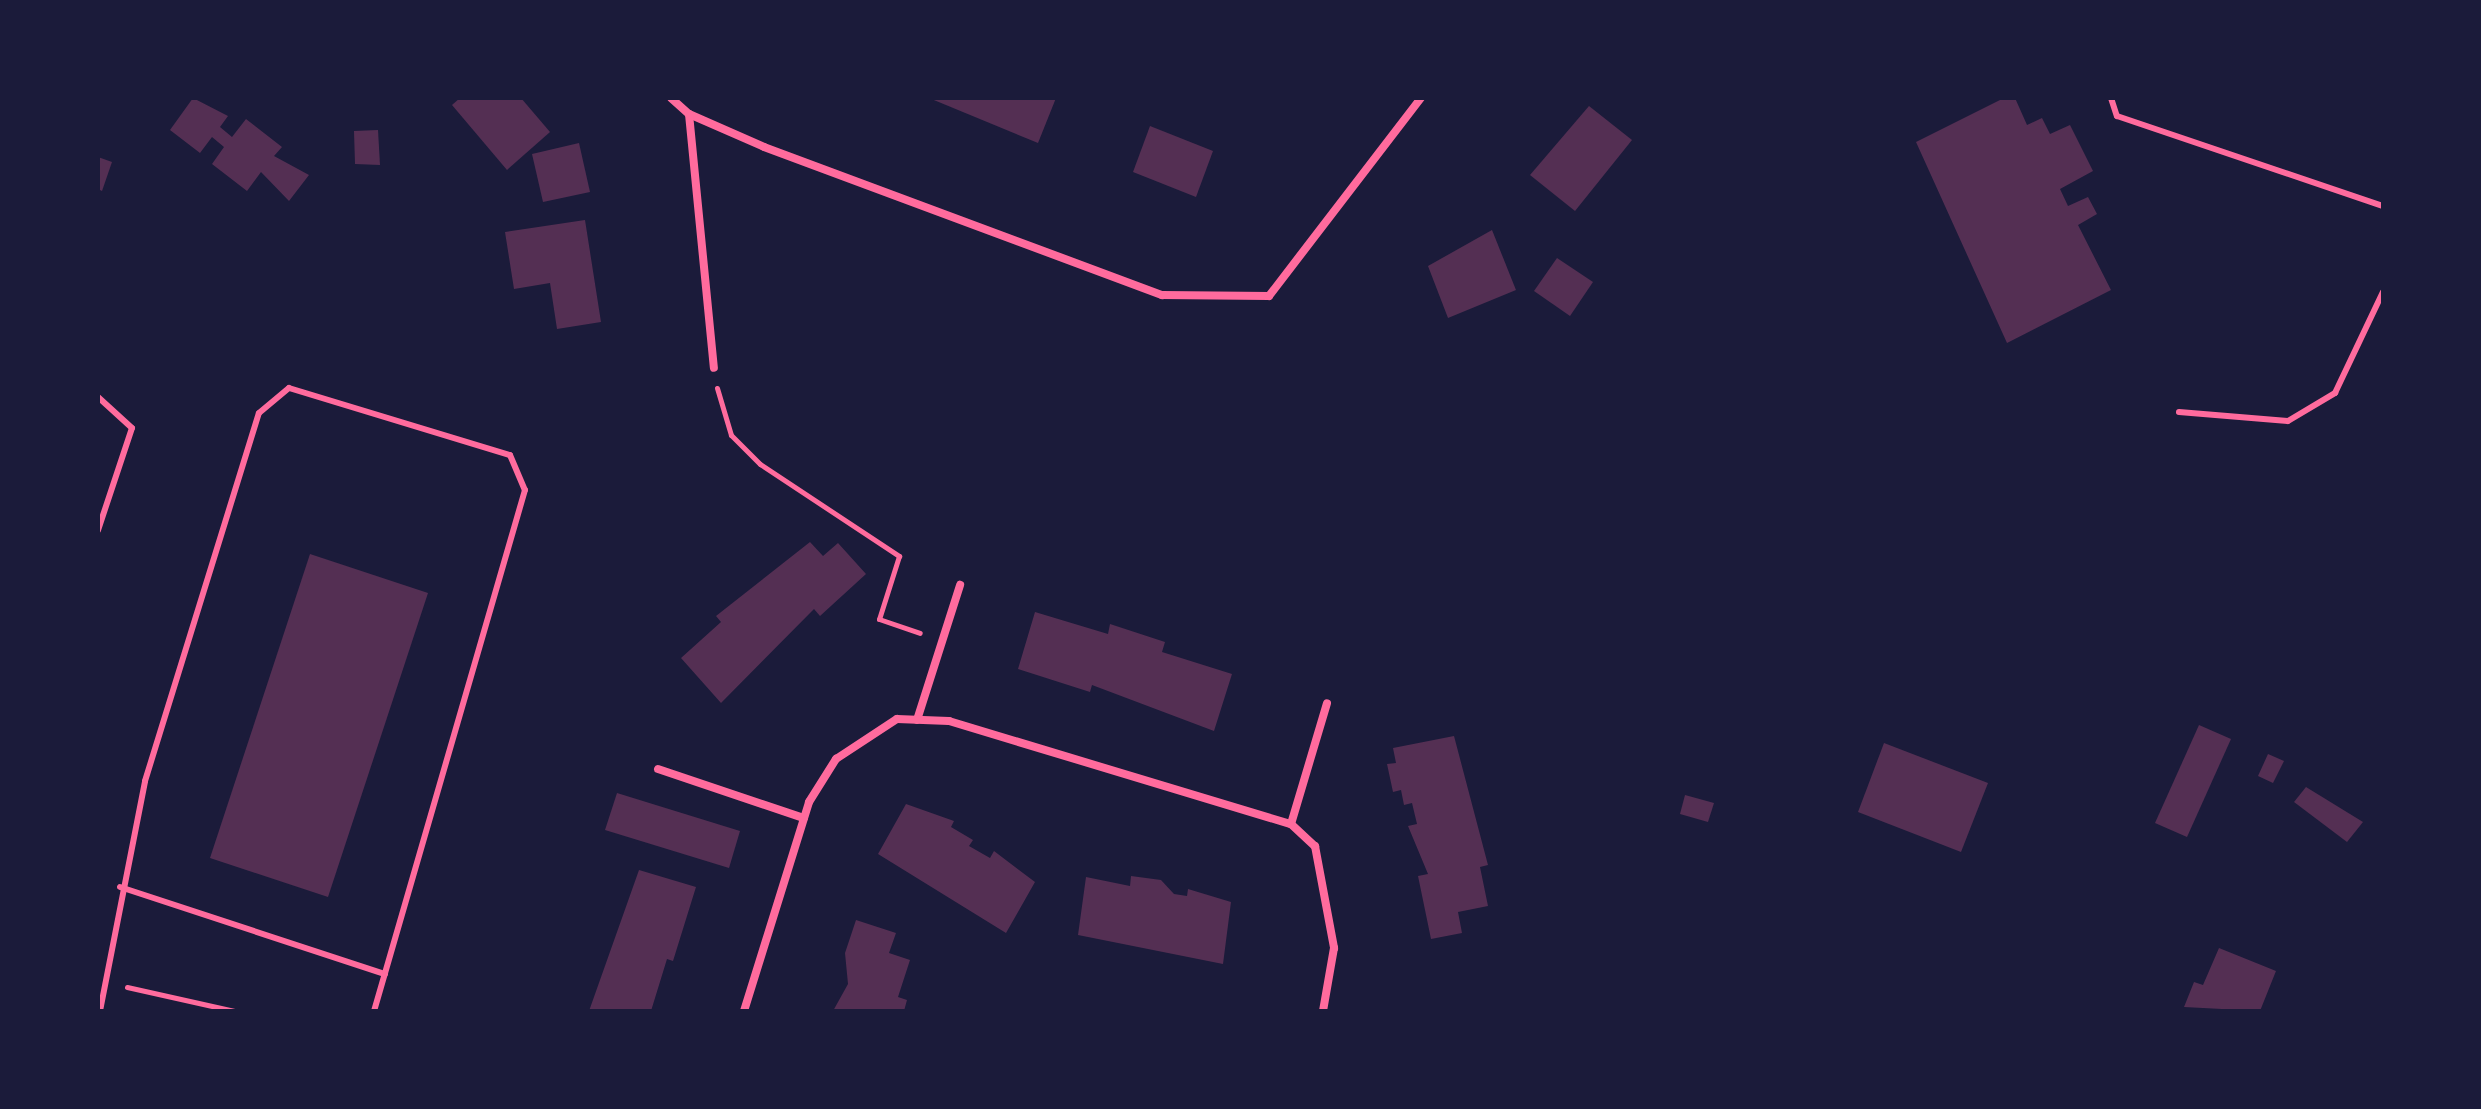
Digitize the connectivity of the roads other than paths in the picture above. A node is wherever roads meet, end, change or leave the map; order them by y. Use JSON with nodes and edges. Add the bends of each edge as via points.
{"nodes":[{"id":1,"x":671,"y":98,"type":"edge"},
{"id":2,"x":1421,"y":98,"type":"edge"},
{"id":3,"x":2111,"y":98,"type":"edge"},
{"id":4,"x":689,"y":114,"type":"junction"},
{"id":5,"x":2383,"y":206,"type":"edge"},
{"id":6,"x":2383,"y":292,"type":"edge"},
{"id":7,"x":714,"y":368,"type":"road end"},
{"id":8,"x":98,"y":397,"type":"edge"},
{"id":9,"x":2179,"y":412,"type":"dead end"},
{"id":10,"x":98,"y":530,"type":"edge"},
{"id":11,"x":960,"y":585,"type":"dead end"},
{"id":12,"x":1327,"y":703,"type":"dead end"},
{"id":13,"x":917,"y":720,"type":"junction"},
{"id":14,"x":658,"y":769,"type":"dead end"},
{"id":15,"x":804,"y":818,"type":"junction"},
{"id":16,"x":1291,"y":824,"type":"junction"},
{"id":17,"x":120,"y":887,"type":"junction"},
{"id":18,"x":385,"y":974,"type":"junction"},
{"id":19,"x":100,"y":1011,"type":"edge"},
{"id":20,"x":374,"y":1011,"type":"edge"},
{"id":21,"x":744,"y":1011,"type":"edge"},
{"id":22,"x":1323,"y":1011,"type":"edge"}],
"edges":[{"from":1,"to":4,"type":"street"},
{"from":2,"to":4,"type":"street","via":[[1269,296],[1162,295]]},
{"from":3,"to":5,"type":"lane","via":[[2117,116]]},
{"from":4,"to":7,"type":"street"},
{"from":6,"to":9,"type":"lane","via":[[2335,393],[2288,421]]},
{"from":8,"to":10,"type":"lane","via":[[132,428]]},
{"from":11,"to":13,"type":"street"},
{"from":12,"to":16,"type":"street"},
{"from":13,"to":15,"type":"street","via":[[897,719],[836,759]]},
{"from":13,"to":16,"type":"street","via":[[949,721]]},
{"from":14,"to":15,"type":"street"},
{"from":15,"to":21,"type":"street"},
{"from":16,"to":22,"type":"street","via":[[1315,846],[1334,948]]},
{"from":17,"to":18,"type":"lane"},
{"from":17,"to":18,"type":"lane","via":[[145,781],[259,413],[289,388],[510,455],[525,490]]},
{"from":17,"to":19,"type":"lane"},
{"from":18,"to":20,"type":"lane"}]}
